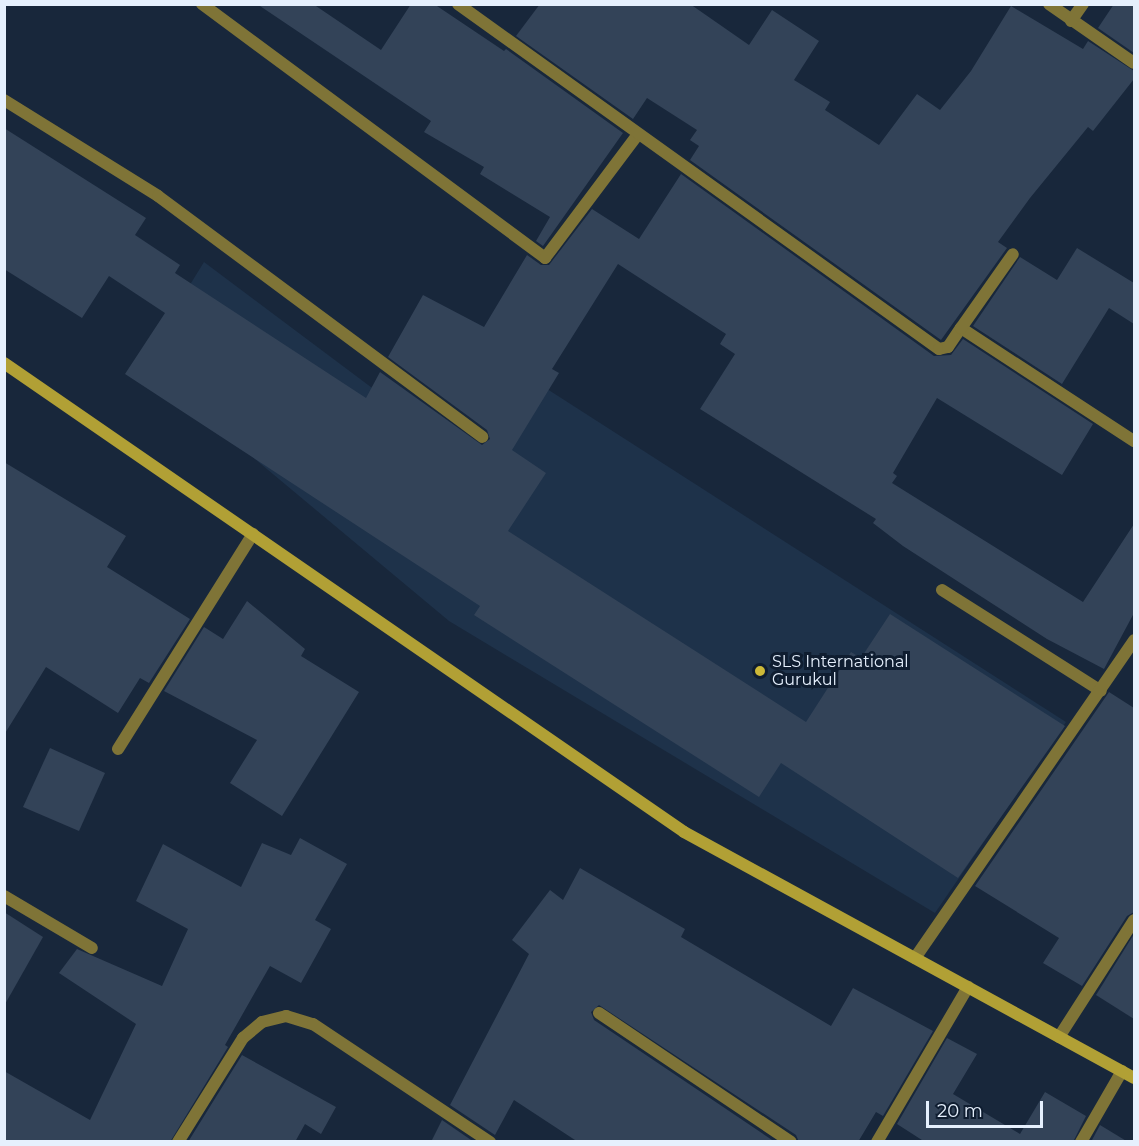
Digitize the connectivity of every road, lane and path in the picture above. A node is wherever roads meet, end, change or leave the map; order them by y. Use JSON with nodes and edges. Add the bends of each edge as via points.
{"nodes":[{"id":1,"x":202,"y":4,"type":"edge"},
{"id":2,"x":458,"y":4,"type":"edge"},
{"id":3,"x":1049,"y":4,"type":"edge"},
{"id":4,"x":1083,"y":4,"type":"edge"},
{"id":5,"x":1071,"y":21,"type":"junction"},
{"id":6,"x":1134,"y":63,"type":"edge"},
{"id":7,"x":4,"y":100,"type":"edge"},
{"id":8,"x":638,"y":134,"type":"junction"},
{"id":9,"x":1013,"y":254,"type":"dead end"},
{"id":10,"x":961,"y":328,"type":"junction"},
{"id":11,"x":4,"y":363,"type":"edge"},
{"id":12,"x":482,"y":437,"type":"dead end"},
{"id":13,"x":1134,"y":441,"type":"edge"},
{"id":14,"x":253,"y":534,"type":"junction"},
{"id":15,"x":942,"y":590,"type":"dead end"},
{"id":16,"x":1134,"y":640,"type":"edge"},
{"id":17,"x":1101,"y":691,"type":"junction"},
{"id":18,"x":118,"y":749,"type":"dead end"},
{"id":19,"x":4,"y":896,"type":"edge"},
{"id":20,"x":1134,"y":920,"type":"edge"},
{"id":21,"x":92,"y":948,"type":"dead end"},
{"id":22,"x":915,"y":958,"type":"junction"},
{"id":23,"x":968,"y":987,"type":"junction"},
{"id":24,"x":599,"y":1013,"type":"dead end"},
{"id":25,"x":1059,"y":1037,"type":"junction"},
{"id":26,"x":1122,"y":1071,"type":"junction"},
{"id":27,"x":1134,"y":1078,"type":"edge"},
{"id":28,"x":178,"y":1142,"type":"edge"},
{"id":29,"x":490,"y":1142,"type":"edge"},
{"id":30,"x":791,"y":1142,"type":"edge"},
{"id":31,"x":878,"y":1142,"type":"edge"},
{"id":32,"x":1081,"y":1142,"type":"edge"}],
"edges":[{"from":1,"to":8,"type":"street","via":[[545,258]]},
{"from":2,"to":8,"type":"street"},
{"from":3,"to":5,"type":"street"},
{"from":4,"to":5,"type":"street"},
{"from":5,"to":6,"type":"street"},
{"from":7,"to":12,"type":"street","via":[[158,196]]},
{"from":8,"to":10,"type":"street","via":[[939,349],[948,347]]},
{"from":9,"to":10,"type":"street"},
{"from":10,"to":13,"type":"street"},
{"from":11,"to":14,"type":"main road"},
{"from":14,"to":18,"type":"street"},
{"from":14,"to":22,"type":"main road","via":[[684,832]]},
{"from":15,"to":17,"type":"street"},
{"from":16,"to":17,"type":"street"},
{"from":17,"to":22,"type":"street"},
{"from":19,"to":21,"type":"street"},
{"from":20,"to":25,"type":"street"},
{"from":22,"to":23,"type":"main road"},
{"from":23,"to":25,"type":"main road"},
{"from":23,"to":31,"type":"street"},
{"from":24,"to":30,"type":"street"},
{"from":25,"to":26,"type":"main road"},
{"from":26,"to":27,"type":"main road"},
{"from":26,"to":32,"type":"street"},
{"from":28,"to":29,"type":"street","via":[[243,1038],[262,1022],[286,1016],[314,1024]]}]}
